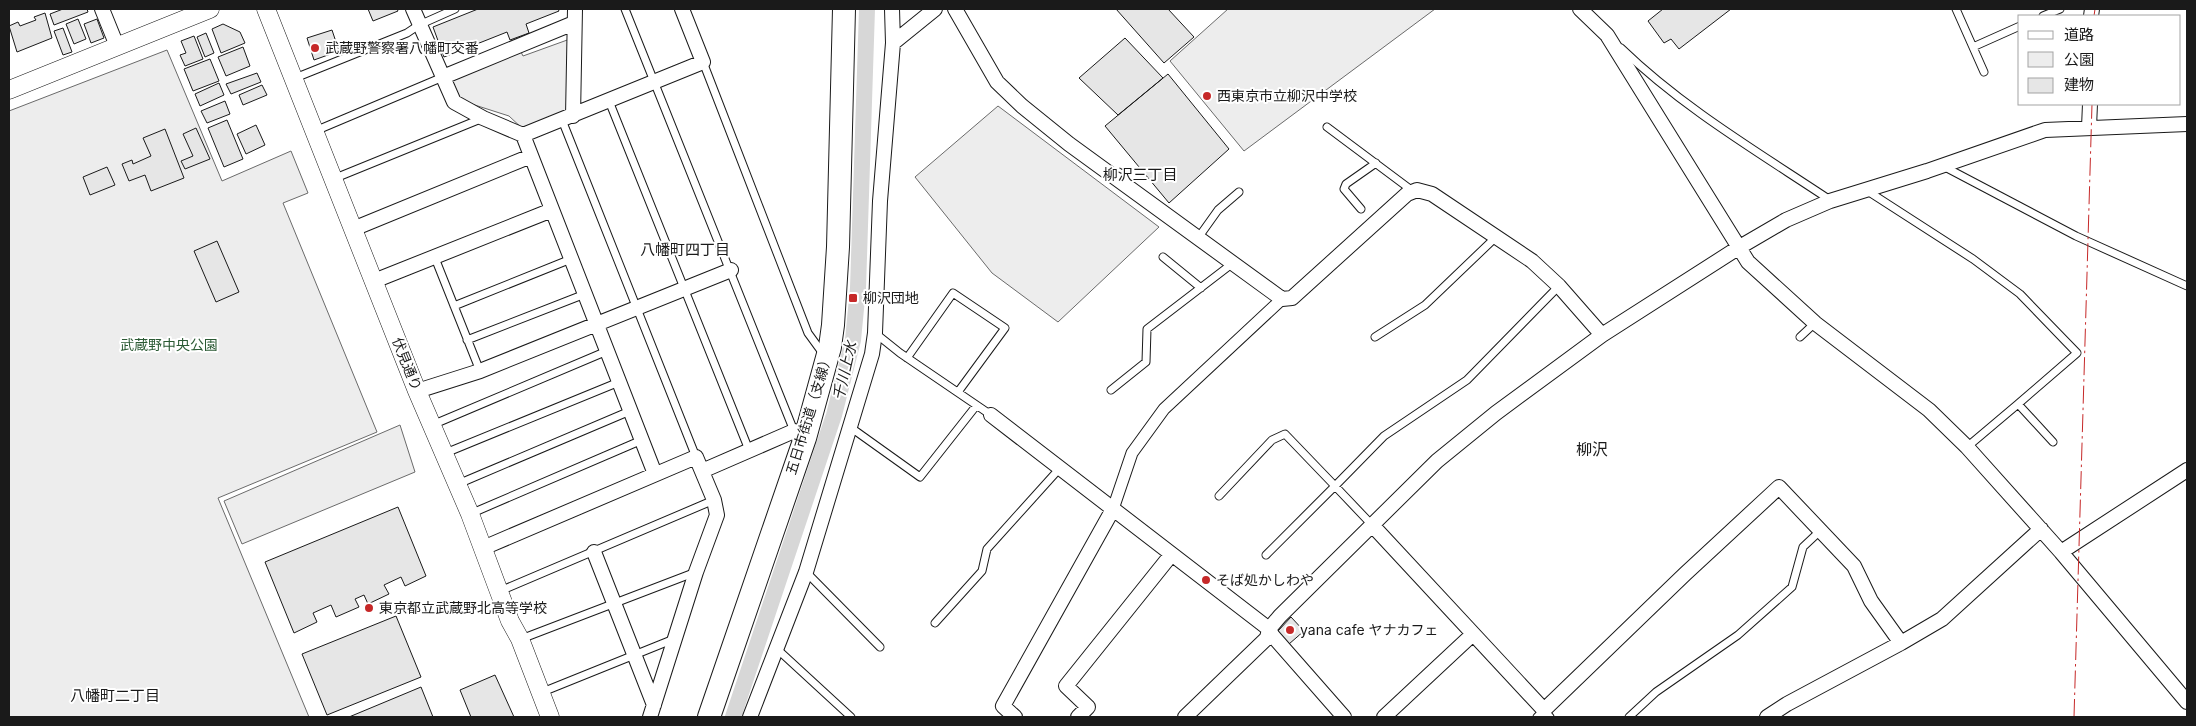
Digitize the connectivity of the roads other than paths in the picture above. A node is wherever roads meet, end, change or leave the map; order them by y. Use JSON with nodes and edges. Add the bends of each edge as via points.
{"nodes":[{"id":1,"x":102,"y":9,"type":"edge"},
{"id":2,"x":210,"y":9,"type":"edge"},
{"id":3,"x":266,"y":9,"type":"edge"},
{"id":4,"x":413,"y":9,"type":"edge"},
{"id":5,"x":455,"y":9,"type":"edge"},
{"id":6,"x":625,"y":9,"type":"edge"},
{"id":7,"x":682,"y":9,"type":"edge"},
{"id":8,"x":844,"y":9,"type":"edge"},
{"id":9,"x":892,"y":9,"type":"edge"},
{"id":10,"x":935,"y":9,"type":"edge"},
{"id":11,"x":955,"y":9,"type":"edge"},
{"id":12,"x":1580,"y":9,"type":"edge"},
{"id":13,"x":1956,"y":9,"type":"edge"},
{"id":14,"x":2060,"y":9,"type":"edge"},
{"id":15,"x":2045,"y":15,"type":"edge"},
{"id":16,"x":574,"y":16,"type":"edge"},
{"id":17,"x":419,"y":25,"type":"junction"},
{"id":18,"x":2018,"y":27,"type":"edge"},
{"id":19,"x":1607,"y":35,"type":"junction"},
{"id":20,"x":893,"y":42,"type":"junction"},
{"id":21,"x":117,"y":46,"type":"junction"},
{"id":22,"x":1973,"y":47,"type":"junction"},
{"id":23,"x":703,"y":62,"type":"junction"},
{"id":24,"x":1984,"y":72,"type":"dead end"},
{"id":25,"x":443,"y":77,"type":"junction"},
{"id":26,"x":295,"y":78,"type":"junction"},
{"id":27,"x":656,"y":82,"type":"junction"},
{"id":28,"x":9,"y":90,"type":"edge"},
{"id":29,"x":609,"y":101,"type":"junction"},
{"id":30,"x":2090,"y":105,"type":"edge"},
{"id":31,"x":483,"y":118,"type":"junction"},
{"id":32,"x":567,"y":118,"type":"junction"},
{"id":33,"x":2187,"y":124,"type":"edge"},
{"id":34,"x":1327,"y":127,"type":"dead end"},
{"id":35,"x":2089,"y":128,"type":"junction"},
{"id":36,"x":315,"y":131,"type":"junction"},
{"id":37,"x":523,"y":135,"type":"junction"},
{"id":38,"x":531,"y":156,"type":"junction"},
{"id":39,"x":1376,"y":163,"type":"junction"},
{"id":40,"x":1942,"y":166,"type":"junction"},
{"id":41,"x":333,"y":179,"type":"junction"},
{"id":42,"x":1865,"y":190,"type":"junction"},
{"id":43,"x":1239,"y":192,"type":"dead end"},
{"id":44,"x":1414,"y":192,"type":"junction"},
{"id":45,"x":1830,"y":201,"type":"junction"},
{"id":46,"x":1362,"y":209,"type":"dead end"},
{"id":47,"x":552,"y":210,"type":"junction"},
{"id":48,"x":353,"y":230,"type":"junction"},
{"id":49,"x":1496,"y":237,"type":"junction"},
{"id":50,"x":1198,"y":238,"type":"junction"},
{"id":51,"x":1738,"y":248,"type":"junction"},
{"id":52,"x":1162,"y":257,"type":"dead end"},
{"id":53,"x":435,"y":258,"type":"junction"},
{"id":54,"x":571,"y":259,"type":"junction"},
{"id":55,"x":1233,"y":263,"type":"junction"},
{"id":56,"x":731,"y":270,"type":"junction"},
{"id":57,"x":374,"y":281,"type":"junction"},
{"id":58,"x":1559,"y":286,"type":"junction"},
{"id":59,"x":2187,"y":286,"type":"edge"},
{"id":60,"x":1201,"y":288,"type":"junction"},
{"id":61,"x":684,"y":289,"type":"junction"},
{"id":62,"x":585,"y":294,"type":"junction"},
{"id":63,"x":1282,"y":299,"type":"junction"},
{"id":64,"x":454,"y":306,"type":"junction"},
{"id":65,"x":636,"y":308,"type":"junction"},
{"id":66,"x":1815,"y":323,"type":"junction"},
{"id":67,"x":596,"y":324,"type":"junction"},
{"id":68,"x":875,"y":333,"type":"junction"},
{"id":69,"x":1602,"y":335,"type":"junction"},
{"id":70,"x":1375,"y":337,"type":"dead end"},
{"id":71,"x":1800,"y":337,"type":"dead end"},
{"id":72,"x":467,"y":340,"type":"junction"},
{"id":73,"x":607,"y":351,"type":"junction"},
{"id":74,"x":907,"y":358,"type":"junction"},
{"id":75,"x":827,"y":360,"type":"junction"},
{"id":76,"x":480,"y":371,"type":"junction"},
{"id":77,"x":619,"y":382,"type":"junction"},
{"id":78,"x":1111,"y":390,"type":"dead end"},
{"id":79,"x":417,"y":391,"type":"junction"},
{"id":80,"x":958,"y":392,"type":"junction"},
{"id":81,"x":2018,"y":404,"type":"junction"},
{"id":82,"x":976,"y":406,"type":"junction"},
{"id":83,"x":630,"y":411,"type":"junction"},
{"id":84,"x":991,"y":415,"type":"joint"},
{"id":85,"x":431,"y":426,"type":"junction"},
{"id":86,"x":850,"y":427,"type":"junction"},
{"id":87,"x":799,"y":434,"type":"junction"},
{"id":88,"x":642,"y":440,"type":"junction"},
{"id":89,"x":2053,"y":442,"type":"dead end"},
{"id":90,"x":1967,"y":448,"type":"junction"},
{"id":91,"x":749,"y":450,"type":"junction"},
{"id":92,"x":443,"y":454,"type":"junction"},
{"id":93,"x":696,"y":457,"type":"junction"},
{"id":94,"x":1060,"y":468,"type":"junction"},
{"id":95,"x":2187,"y":470,"type":"edge"},
{"id":96,"x":702,"y":471,"type":"junction"},
{"id":97,"x":655,"y":474,"type":"junction"},
{"id":98,"x":457,"y":484,"type":"junction"},
{"id":99,"x":1335,"y":486,"type":"junction"},
{"id":100,"x":1219,"y":496,"type":"dead end"},
{"id":101,"x":714,"y":500,"type":"junction"},
{"id":102,"x":1113,"y":509,"type":"junction"},
{"id":103,"x":470,"y":514,"type":"junction"},
{"id":104,"x":1373,"y":526,"type":"junction"},
{"id":105,"x":2041,"y":529,"type":"junction"},
{"id":106,"x":1820,"y":531,"type":"junction"},
{"id":107,"x":483,"y":548,"type":"junction"},
{"id":108,"x":594,"y":552,"type":"junction"},
{"id":109,"x":2061,"y":552,"type":"junction"},
{"id":110,"x":1171,"y":555,"type":"junction"},
{"id":111,"x":1266,"y":555,"type":"dead end"},
{"id":112,"x":696,"y":572,"type":"junction"},
{"id":113,"x":806,"y":572,"type":"junction"},
{"id":114,"x":499,"y":591,"type":"junction"},
{"id":115,"x":614,"y":605,"type":"junction"},
{"id":116,"x":935,"y":623,"type":"dead end"},
{"id":117,"x":1269,"y":629,"type":"junction"},
{"id":118,"x":1473,"y":634,"type":"junction"},
{"id":119,"x":520,"y":639,"type":"junction"},
{"id":120,"x":674,"y":639,"type":"junction"},
{"id":121,"x":1901,"y":643,"type":"junction"},
{"id":122,"x":880,"y":647,"type":"dead end"},
{"id":123,"x":776,"y":648,"type":"junction"},
{"id":124,"x":634,"y":656,"type":"junction"},
{"id":125,"x":540,"y":693,"type":"junction"},
{"id":126,"x":2187,"y":702,"type":"edge"},
{"id":127,"x":652,"y":711,"type":"edge"},
{"id":128,"x":754,"y":715,"type":"edge"},
{"id":129,"x":1544,"y":715,"type":"edge"},
{"id":130,"x":550,"y":717,"type":"edge"},
{"id":131,"x":709,"y":717,"type":"edge"},
{"id":132,"x":851,"y":717,"type":"edge"},
{"id":133,"x":1015,"y":717,"type":"edge"},
{"id":134,"x":1078,"y":717,"type":"edge"},
{"id":135,"x":1185,"y":717,"type":"edge"},
{"id":136,"x":1344,"y":717,"type":"edge"},
{"id":137,"x":1384,"y":717,"type":"edge"},
{"id":138,"x":1629,"y":717,"type":"edge"},
{"id":139,"x":1767,"y":717,"type":"edge"}],
"edges":[{"from":1,"to":21,"type":"street"},
{"from":2,"to":21,"type":"street"},
{"from":3,"to":26,"type":"street","name":"伏見通り"},
{"from":4,"to":17,"type":"street"},
{"from":5,"to":17,"type":"lane"},
{"from":6,"to":27,"type":"lane"},
{"from":7,"to":23,"type":"street"},
{"from":8,"to":75,"type":"main road","name":"五日市街道（支線）","via":[[837,272]]},
{"from":9,"to":20,"type":"street"},
{"from":10,"to":20,"type":"street"},
{"from":11,"to":50,"type":"street","via":[[997,82],[1022,106]]},
{"from":12,"to":19,"type":"street"},
{"from":13,"to":22,"type":"lane"},
{"from":14,"to":15,"type":"lane"},
{"from":16,"to":25,"type":"street"},
{"from":16,"to":32,"type":"street"},
{"from":17,"to":25,"type":"street"},
{"from":17,"to":26,"type":"lane","via":[[408,33]]},
{"from":18,"to":22,"type":"lane"},
{"from":19,"to":45,"type":"lane","via":[[1649,75],[1695,110]]},
{"from":19,"to":51,"type":"street"},
{"from":20,"to":68,"type":"street","via":[[880,200]]},
{"from":21,"to":28,"type":"street"},
{"from":22,"to":24,"type":"lane"},
{"from":23,"to":27,"type":"street"},
{"from":23,"to":75,"type":"lane","via":[[808,332]]},
{"from":25,"to":31,"type":"street","via":[[454,102]]},
{"from":25,"to":36,"type":"lane"},
{"from":26,"to":36,"type":"street","name":"伏見通り"},
{"from":27,"to":29,"type":"street"},
{"from":27,"to":56,"type":"lane"},
{"from":29,"to":32,"type":"street"},
{"from":29,"to":61,"type":"lane"},
{"from":30,"to":35,"type":"street"},
{"from":31,"to":37,"type":"street"},
{"from":31,"to":41,"type":"lane"},
{"from":32,"to":37,"type":"street"},
{"from":32,"to":65,"type":"lane"},
{"from":33,"to":35,"type":"street"},
{"from":34,"to":39,"type":"lane"},
{"from":35,"to":40,"type":"street","via":[[2045,130]]},
{"from":36,"to":41,"type":"street","name":"伏見通り"},
{"from":37,"to":38,"type":"street"},
{"from":38,"to":47,"type":"street"},
{"from":38,"to":48,"type":"street"},
{"from":39,"to":44,"type":"lane"},
{"from":39,"to":46,"type":"lane","via":[[1346,184],[1344,190]]},
{"from":40,"to":42,"type":"street"},
{"from":40,"to":59,"type":"lane","via":[[2076,236]]},
{"from":41,"to":48,"type":"street","name":"伏見通り"},
{"from":42,"to":45,"type":"street"},
{"from":42,"to":81,"type":"lane","via":[[1973,259],[2020,294],[2077,353]]},
{"from":43,"to":50,"type":"lane","via":[[1218,210]]},
{"from":44,"to":49,"type":"street","via":[[1432,194]]},
{"from":44,"to":63,"type":"street","via":[[1407,194],[1292,298]]},
{"from":45,"to":51,"type":"street","via":[[1786,220]]},
{"from":47,"to":53,"type":"street"},
{"from":47,"to":54,"type":"street"},
{"from":48,"to":57,"type":"street","name":"伏見通り"},
{"from":49,"to":58,"type":"street","via":[[1532,261]]},
{"from":49,"to":70,"type":"lane","via":[[1425,305]]},
{"from":50,"to":55,"type":"street"},
{"from":51,"to":66,"type":"street","via":[[1748,262]]},
{"from":51,"to":69,"type":"street"},
{"from":52,"to":60,"type":"lane"},
{"from":53,"to":57,"type":"street"},
{"from":53,"to":64,"type":"lane"},
{"from":54,"to":62,"type":"street"},
{"from":54,"to":64,"type":"lane"},
{"from":55,"to":60,"type":"lane"},
{"from":55,"to":63,"type":"street"},
{"from":56,"to":61,"type":"street"},
{"from":56,"to":87,"type":"lane"},
{"from":57,"to":79,"type":"street","name":"伏見通り"},
{"from":58,"to":69,"type":"street"},
{"from":58,"to":99,"type":"lane","via":[[1467,380],[1384,436]]},
{"from":60,"to":78,"type":"lane","via":[[1147,329],[1146,362]]},
{"from":61,"to":65,"type":"street"},
{"from":61,"to":91,"type":"lane"},
{"from":62,"to":67,"type":"street"},
{"from":62,"to":72,"type":"lane"},
{"from":63,"to":102,"type":"street","via":[[1164,409],[1132,453]]},
{"from":64,"to":72,"type":"lane"},
{"from":65,"to":67,"type":"street"},
{"from":65,"to":93,"type":"lane"},
{"from":66,"to":71,"type":"lane"},
{"from":66,"to":90,"type":"street","via":[[1929,410]]},
{"from":67,"to":73,"type":"street"},
{"from":67,"to":76,"type":"street"},
{"from":68,"to":74,"type":"lane"},
{"from":68,"to":86,"type":"street"},
{"from":69,"to":104,"type":"street","via":[[1464,438]]},
{"from":72,"to":76,"type":"lane"},
{"from":73,"to":77,"type":"street"},
{"from":73,"to":85,"type":"lane"},
{"from":74,"to":80,"type":"lane"},
{"from":74,"to":80,"type":"lane","via":[[953,293],[1005,328]]},
{"from":75,"to":87,"type":"main road","name":"五日市街道（支線）"},
{"from":76,"to":79,"type":"street"},
{"from":77,"to":83,"type":"street"},
{"from":77,"to":92,"type":"lane"},
{"from":79,"to":85,"type":"street","name":"伏見通り"},
{"from":80,"to":82,"type":"lane"},
{"from":81,"to":89,"type":"lane"},
{"from":81,"to":90,"type":"lane"},
{"from":82,"to":84,"type":"lane"},
{"from":82,"to":86,"type":"lane","via":[[920,477]]},
{"from":83,"to":88,"type":"street"},
{"from":83,"to":98,"type":"lane"},
{"from":84,"to":94,"type":"street"},
{"from":85,"to":92,"type":"street","name":"伏見通り"},
{"from":86,"to":113,"type":"street"},
{"from":87,"to":91,"type":"street"},
{"from":87,"to":131,"type":"main road","name":"五日市街道（支線）"},
{"from":88,"to":97,"type":"street"},
{"from":88,"to":103,"type":"lane"},
{"from":90,"to":105,"type":"street"},
{"from":91,"to":96,"type":"street"},
{"from":92,"to":98,"type":"street","name":"伏見通り"},
{"from":93,"to":96,"type":"street"},
{"from":93,"to":97,"type":"street"},
{"from":94,"to":102,"type":"street"},
{"from":94,"to":116,"type":"lane","via":[[987,548],[982,571]]},
{"from":95,"to":109,"type":"street"},
{"from":96,"to":101,"type":"street"},
{"from":97,"to":107,"type":"street"},
{"from":98,"to":103,"type":"street","name":"伏見通り"},
{"from":99,"to":100,"type":"lane","via":[[1285,434],[1272,440]]},
{"from":99,"to":104,"type":"lane"},
{"from":99,"to":111,"type":"lane"},
{"from":101,"to":108,"type":"lane"},
{"from":101,"to":112,"type":"street","via":[[717,515]]},
{"from":102,"to":110,"type":"street"},
{"from":102,"to":133,"type":"street","via":[[1002,706]]},
{"from":103,"to":107,"type":"street","name":"伏見通り"},
{"from":104,"to":117,"type":"street"},
{"from":104,"to":118,"type":"street"},
{"from":105,"to":109,"type":"street"},
{"from":105,"to":121,"type":"street","via":[[1942,619]]},
{"from":106,"to":121,"type":"street","via":[[1854,566],[1871,601]]},
{"from":106,"to":129,"type":"street","via":[[1779,487],[1685,574]]},
{"from":106,"to":138,"type":"lane","via":[[1803,547],[1792,587],[1738,635],[1656,692]]},
{"from":107,"to":114,"type":"street","name":"伏見通り"},
{"from":108,"to":114,"type":"lane"},
{"from":108,"to":115,"type":"street"},
{"from":109,"to":126,"type":"street"},
{"from":110,"to":117,"type":"street"},
{"from":110,"to":134,"type":"street","via":[[1066,686],[1088,707]]},
{"from":112,"to":115,"type":"lane"},
{"from":112,"to":120,"type":"street"},
{"from":113,"to":122,"type":"lane"},
{"from":113,"to":123,"type":"street"},
{"from":114,"to":119,"type":"street","name":"伏見通り"},
{"from":115,"to":119,"type":"lane"},
{"from":115,"to":124,"type":"street"},
{"from":117,"to":135,"type":"street","via":[[1267,638]]},
{"from":117,"to":136,"type":"street"},
{"from":118,"to":129,"type":"street"},
{"from":118,"to":137,"type":"street"},
{"from":119,"to":125,"type":"street","name":"伏見通り"},
{"from":120,"to":124,"type":"lane"},
{"from":120,"to":127,"type":"street"},
{"from":121,"to":139,"type":"street"},
{"from":123,"to":128,"type":"street"},
{"from":123,"to":132,"type":"lane"},
{"from":124,"to":125,"type":"lane"},
{"from":124,"to":127,"type":"street"},
{"from":125,"to":130,"type":"street","name":"伏見通り"}]}
